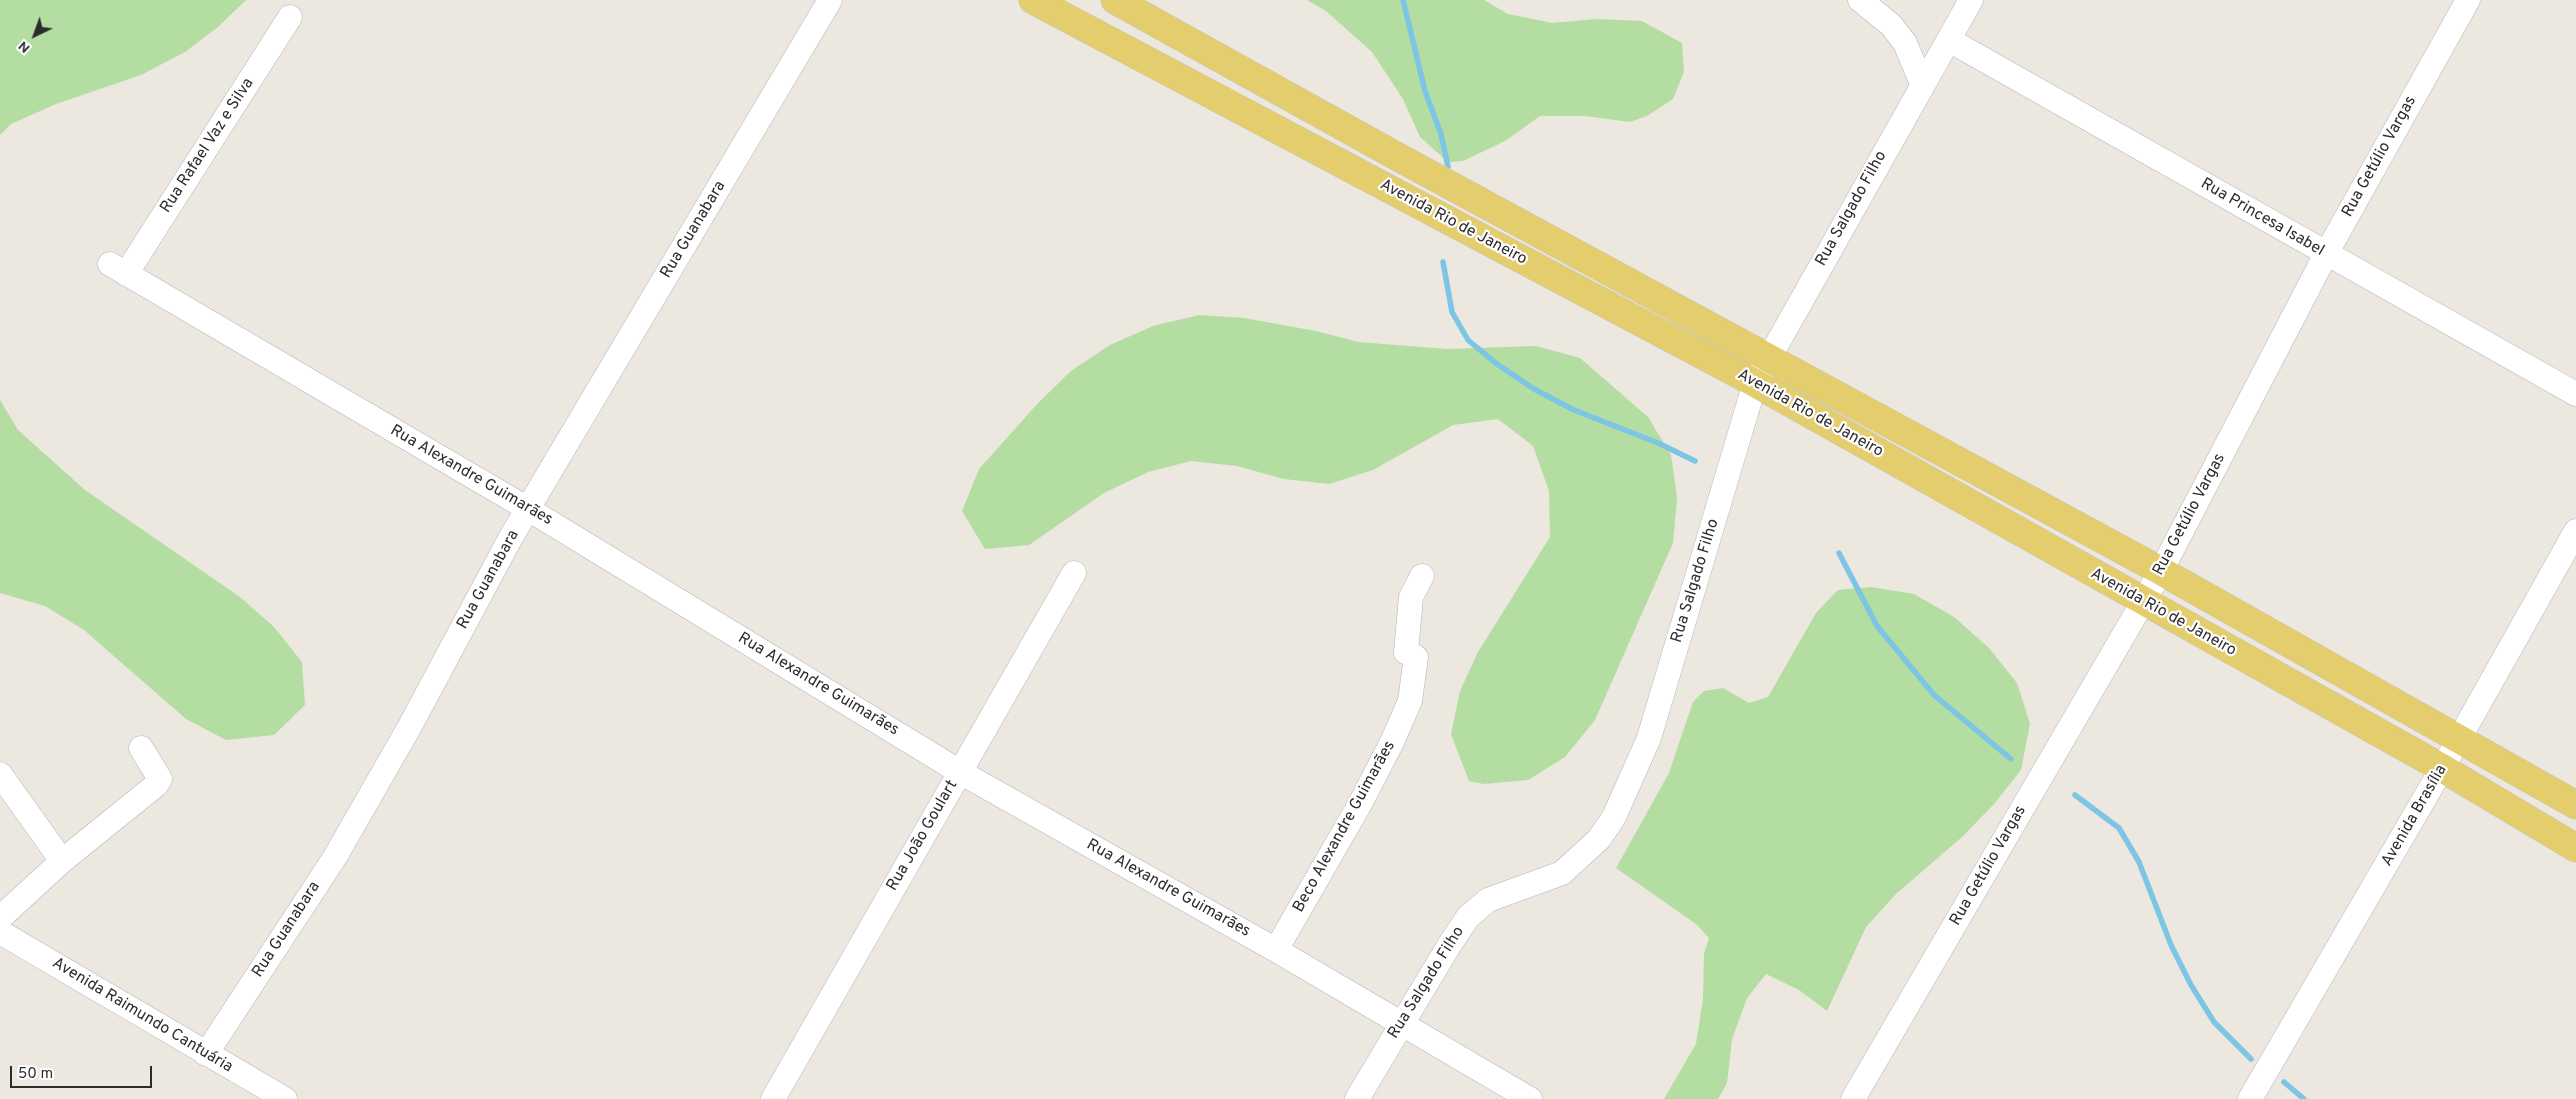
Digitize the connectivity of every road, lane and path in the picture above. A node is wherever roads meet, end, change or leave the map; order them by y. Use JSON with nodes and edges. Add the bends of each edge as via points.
{"nodes":[{"id":1,"x":830,"y":0,"type":"edge"},
{"id":2,"x":1033,"y":0,"type":"edge"},
{"id":3,"x":1115,"y":0,"type":"edge"},
{"id":4,"x":1860,"y":0,"type":"edge"},
{"id":5,"x":1971,"y":0,"type":"edge"},
{"id":6,"x":2468,"y":0,"type":"edge"},
{"id":7,"x":290,"y":17,"type":"dead end"},
{"id":8,"x":1949,"y":40,"type":"junction"},
{"id":9,"x":1922,"y":84,"type":"junction"},
{"id":10,"x":2326,"y":254,"type":"junction"},
{"id":11,"x":118,"y":269,"type":"joint"},
{"id":12,"x":1769,"y":357,"type":"junction"},
{"id":13,"x":1755,"y":383,"type":"junction"},
{"id":14,"x":2576,"y":394,"type":"edge"},
{"id":15,"x":528,"y":509,"type":"junction"},
{"id":16,"x":2576,"y":531,"type":"edge"},
{"id":17,"x":2161,"y":571,"type":"junction"},
{"id":18,"x":1074,"y":573,"type":"dead end"},
{"id":19,"x":1422,"y":576,"type":"dead end"},
{"id":20,"x":2144,"y":602,"type":"junction"},
{"id":21,"x":2459,"y":739,"type":"junction"},
{"id":22,"x":141,"y":748,"type":"dead end"},
{"id":23,"x":2442,"y":768,"type":"junction"},
{"id":24,"x":960,"y":772,"type":"junction"},
{"id":25,"x":0,"y":774,"type":"edge"},
{"id":26,"x":2576,"y":805,"type":"edge"},
{"id":27,"x":2576,"y":848,"type":"edge"},
{"id":28,"x":62,"y":861,"type":"junction"},
{"id":29,"x":0,"y":918,"type":"edge"},
{"id":30,"x":0,"y":932,"type":"edge"},
{"id":31,"x":1276,"y":950,"type":"junction"},
{"id":32,"x":1401,"y":1025,"type":"junction"},
{"id":33,"x":206,"y":1054,"type":"junction"},
{"id":34,"x":285,"y":1099,"type":"edge"},
{"id":35,"x":773,"y":1099,"type":"edge"},
{"id":36,"x":1357,"y":1099,"type":"edge"},
{"id":37,"x":1530,"y":1099,"type":"edge"},
{"id":38,"x":1853,"y":1099,"type":"edge"},
{"id":39,"x":2250,"y":1099,"type":"edge"}],
"edges":[{"from":1,"to":15,"type":"street","name":"Rua Guanabara"},
{"from":2,"to":13,"type":"main road","name":"Avenida Rio de Janeiro"},
{"from":3,"to":12,"type":"main road","name":"Avenida Rio de Janeiro"},
{"from":4,"to":9,"type":"street","via":[[1891,25],[1905,43]]},
{"from":5,"to":8,"type":"street","name":"Rua Salgado Filho"},
{"from":6,"to":10,"type":"street","name":"Rua Getúlio Vargas"},
{"from":7,"to":11,"type":"street","name":"Rua Rafael Vaz e Silva"},
{"from":8,"to":9,"type":"street","name":"Rua Salgado Filho"},
{"from":8,"to":10,"type":"street","name":"Rua Princesa Isabel"},
{"from":9,"to":12,"type":"street","name":"Rua Salgado Filho"},
{"from":10,"to":14,"type":"street","name":"Rua Princesa Isabel"},
{"from":10,"to":17,"type":"street","name":"Rua Getúlio Vargas"},
{"from":11,"to":15,"type":"street","name":"Rua Alexandre Guimarães"},
{"from":12,"to":13,"type":"street","name":"Rua Salgado Filho"},
{"from":12,"to":17,"type":"main road","name":"Avenida Rio de Janeiro"},
{"from":13,"to":20,"type":"main road","name":"Avenida Rio de Janeiro"},
{"from":13,"to":32,"type":"street","name":"Rua Salgado Filho","via":[[1650,738],[1614,817],[1599,839],[1562,873],[1488,900],[1468,917]]},
{"from":15,"to":24,"type":"street","name":"Rua Alexandre Guimarães"},
{"from":15,"to":33,"type":"street","name":"Rua Guanabara","via":[[335,857]]},
{"from":16,"to":21,"type":"street","name":"Avenida Brasília"},
{"from":17,"to":20,"type":"street","name":"Rua Getúlio Vargas"},
{"from":17,"to":21,"type":"main road","name":"Avenida Rio de Janeiro"},
{"from":18,"to":24,"type":"street","name":"Rua João Goulart"},
{"from":19,"to":31,"type":"street","name":"Beco Alexandre Guimarães","via":[[1411,597],[1406,652],[1416,657],[1410,701],[1361,802]]},
{"from":20,"to":23,"type":"main road","name":"Avenida Rio de Janeiro"},
{"from":20,"to":38,"type":"street","name":"Rua Getúlio Vargas"},
{"from":21,"to":23,"type":"street","name":"Avenida Brasília"},
{"from":21,"to":26,"type":"main road","name":"Avenida Rio de Janeiro"},
{"from":22,"to":28,"type":"street","via":[[160,779],[156,785]]},
{"from":23,"to":27,"type":"main road","name":"Avenida Rio de Janeiro"},
{"from":23,"to":39,"type":"street","name":"Avenida Brasília"},
{"from":24,"to":31,"type":"street","name":"Rua Alexandre Guimarães"},
{"from":24,"to":35,"type":"street","name":"Rua João Goulart"},
{"from":25,"to":28,"type":"street"},
{"from":28,"to":29,"type":"street"},
{"from":30,"to":33,"type":"street","name":"Avenida Raimundo Cantuária"},
{"from":31,"to":32,"type":"street","name":"Rua Alexandre Guimarães"},
{"from":32,"to":36,"type":"street","name":"Rua Salgado Filho"},
{"from":32,"to":37,"type":"street","name":"Rua Alexandre Guimarães"},
{"from":33,"to":34,"type":"street","name":"Avenida Raimundo Cantuária"}]}
